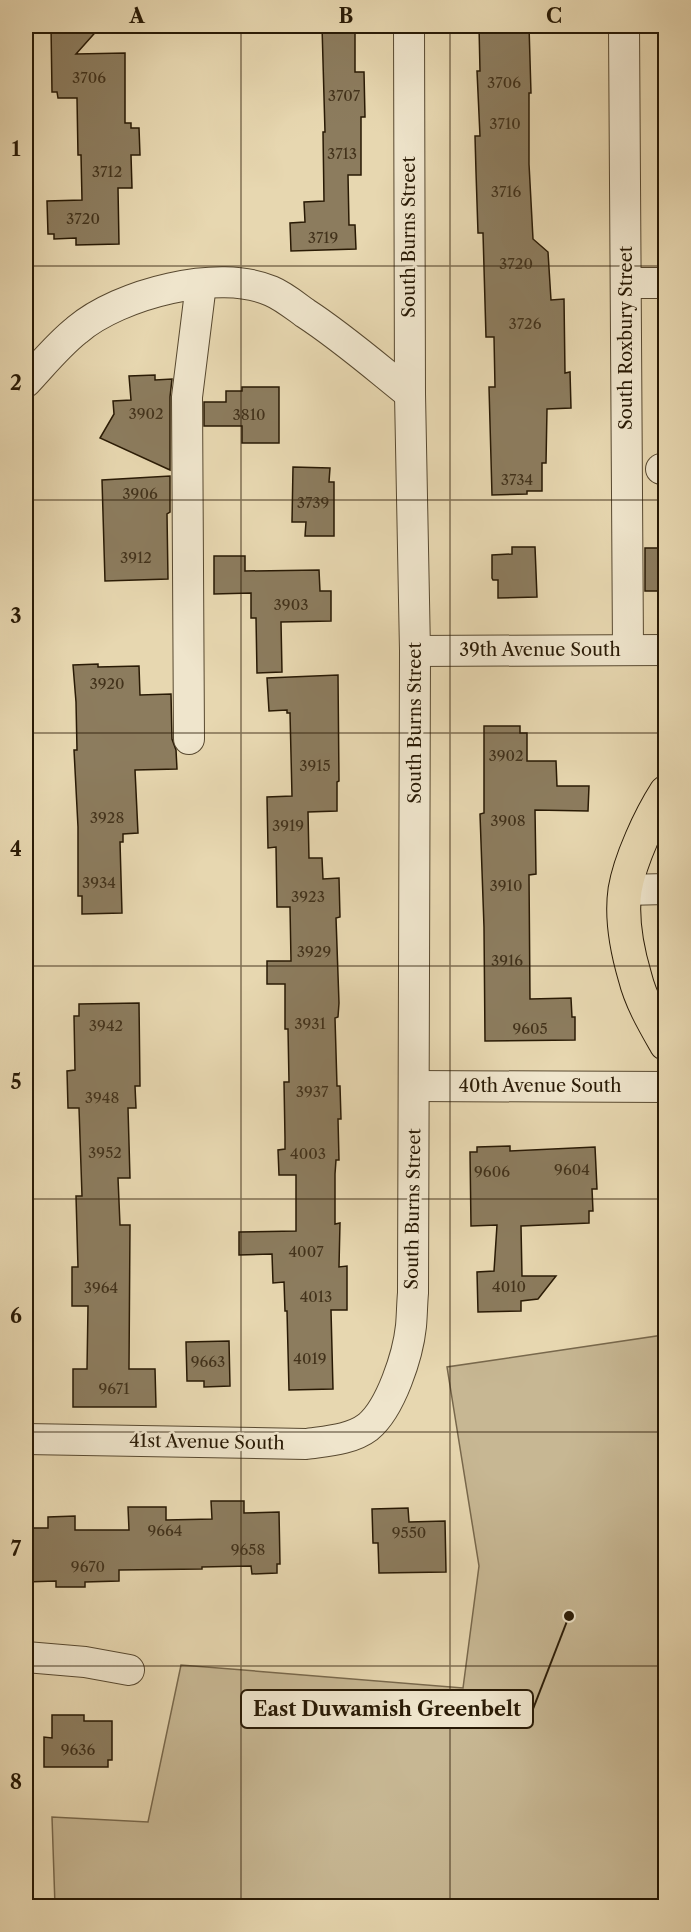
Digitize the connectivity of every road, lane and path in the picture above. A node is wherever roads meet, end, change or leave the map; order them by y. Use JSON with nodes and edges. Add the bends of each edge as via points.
{"nodes":[{"id":1,"x":409,"y":26,"type":"edge"},
{"id":2,"x":624,"y":26,"type":"edge"},
{"id":3,"x":626,"y":283,"type":"junction"},
{"id":4,"x":666,"y":283,"type":"edge"},
{"id":5,"x":201,"y":284,"type":"junction"},
{"id":6,"x":26,"y":382,"type":"edge"},
{"id":7,"x":410,"y":394,"type":"junction"},
{"id":8,"x":628,"y":650,"type":"junction"},
{"id":9,"x":415,"y":651,"type":"junction"},
{"id":10,"x":666,"y":651,"type":"edge"},
{"id":11,"x":189,"y":739,"type":"dead end"},
{"id":12,"x":666,"y":792,"type":"edge"},
{"id":13,"x":666,"y":889,"type":"edge"},
{"id":14,"x":626,"y":890,"type":"junction"},
{"id":15,"x":666,"y":1044,"type":"edge"},
{"id":16,"x":414,"y":1086,"type":"junction"},
{"id":17,"x":666,"y":1087,"type":"edge"},
{"id":18,"x":380,"y":1414,"type":"joint"},
{"id":19,"x":26,"y":1439,"type":"edge"},
{"id":20,"x":26,"y":1657,"type":"edge"},
{"id":21,"x":129,"y":1670,"type":"dead end"}],
"edges":[{"from":1,"to":7,"type":"street","name":"South Burns Street"},
{"from":2,"to":3,"type":"street","name":"South Roxbury Street"},
{"from":3,"to":4,"type":"street"},
{"from":3,"to":8,"type":"street","name":"South Roxbury Street"},
{"from":5,"to":6,"type":"street","via":[[118,305],[78,329]]},
{"from":5,"to":7,"type":"street","via":[[249,284],[271,291],[321,323]]},
{"from":5,"to":11,"type":"street","via":[[187,397]]},
{"from":7,"to":9,"type":"street","name":"South Burns Street"},
{"from":8,"to":9,"type":"street","name":"39th Avenue South"},
{"from":8,"to":10,"type":"street","name":"39th Avenue South"},
{"from":9,"to":16,"type":"street","name":"South Burns Street"},
{"from":12,"to":14,"type":"main road","via":[[638,847]]},
{"from":13,"to":14,"type":"street"},
{"from":14,"to":15,"type":"main road","via":[[625,934],[635,978]]},
{"from":16,"to":17,"type":"street","name":"40th Avenue South"},
{"from":16,"to":18,"type":"street","name":"South Burns Street","via":[[411,1328],[394,1387]]},
{"from":18,"to":19,"type":"street","name":"41st Avenue South","via":[[354,1435],[306,1444]]},
{"from":20,"to":21,"type":"street"}]}
